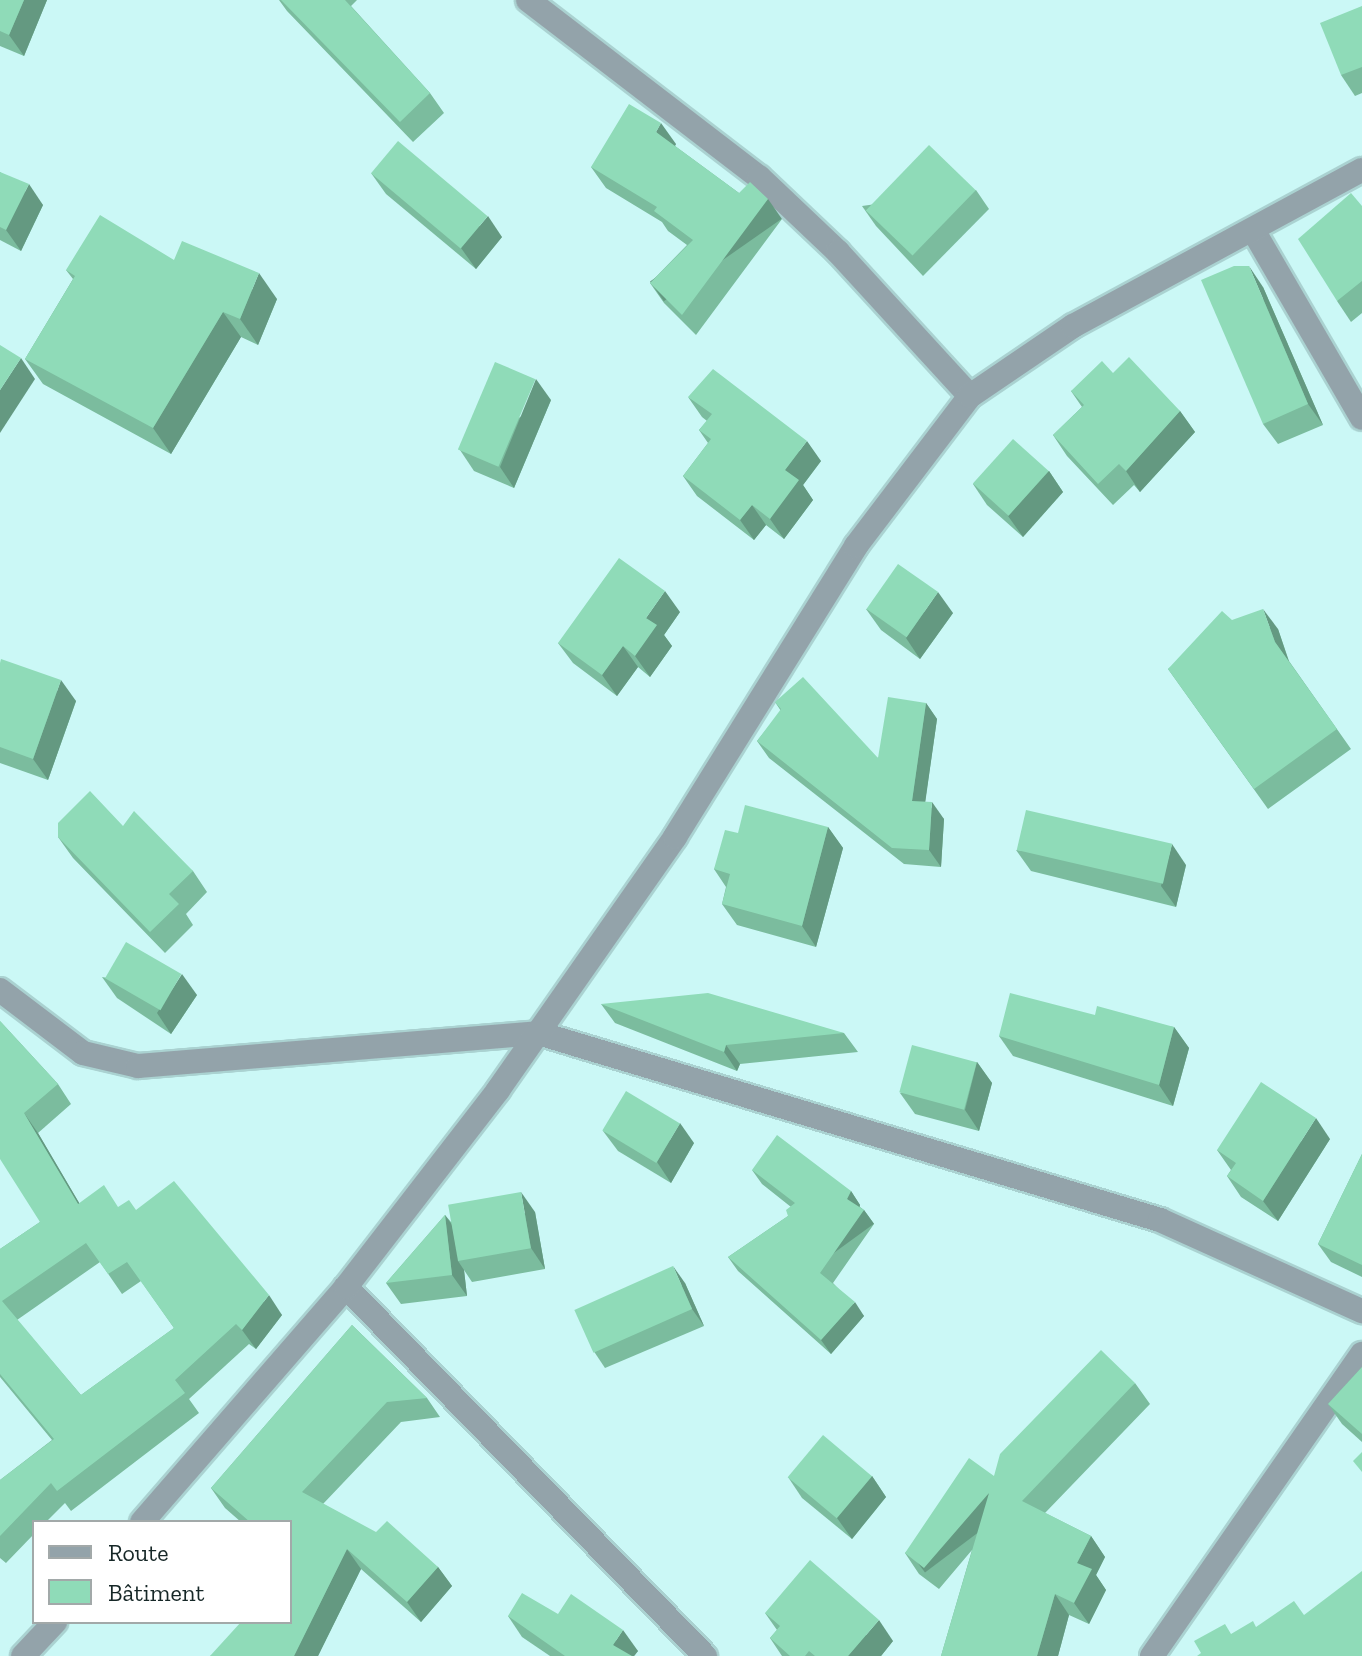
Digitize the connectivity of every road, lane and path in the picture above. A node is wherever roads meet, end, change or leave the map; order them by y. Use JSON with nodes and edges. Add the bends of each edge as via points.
{"nodes":[{"id":1,"x":528,"y":0,"type":"edge"},
{"id":2,"x":1362,"y":170,"type":"edge"},
{"id":3,"x":1253,"y":230,"type":"junction"},
{"id":4,"x":970,"y":396,"type":"junction"},
{"id":5,"x":1362,"y":418,"type":"edge"},
{"id":6,"x":0,"y":990,"type":"edge"},
{"id":7,"x":538,"y":1033,"type":"junction"},
{"id":8,"x":346,"y":1287,"type":"junction"},
{"id":9,"x":1362,"y":1311,"type":"edge"},
{"id":10,"x":1362,"y":1354,"type":"edge"},
{"id":11,"x":144,"y":1520,"type":"edge"},
{"id":12,"x":53,"y":1624,"type":"edge"},
{"id":13,"x":23,"y":1656,"type":"edge"},
{"id":14,"x":705,"y":1656,"type":"edge"},
{"id":15,"x":1152,"y":1656,"type":"edge"}],
"edges":[{"from":1,"to":4,"type":"street","via":[[759,177],[838,252]]},
{"from":2,"to":3,"type":"street"},
{"from":3,"to":4,"type":"street","via":[[1073,326]]},
{"from":3,"to":5,"type":"street"},
{"from":4,"to":7,"type":"street","via":[[856,546],[675,837]]},
{"from":6,"to":7,"type":"street","via":[[83,1053],[138,1066]]},
{"from":7,"to":8,"type":"street"},
{"from":7,"to":9,"type":"street","via":[[1160,1220]]},
{"from":8,"to":11,"type":"street"},
{"from":8,"to":14,"type":"street"},
{"from":10,"to":15,"type":"street"},
{"from":12,"to":13,"type":"street"}]}
